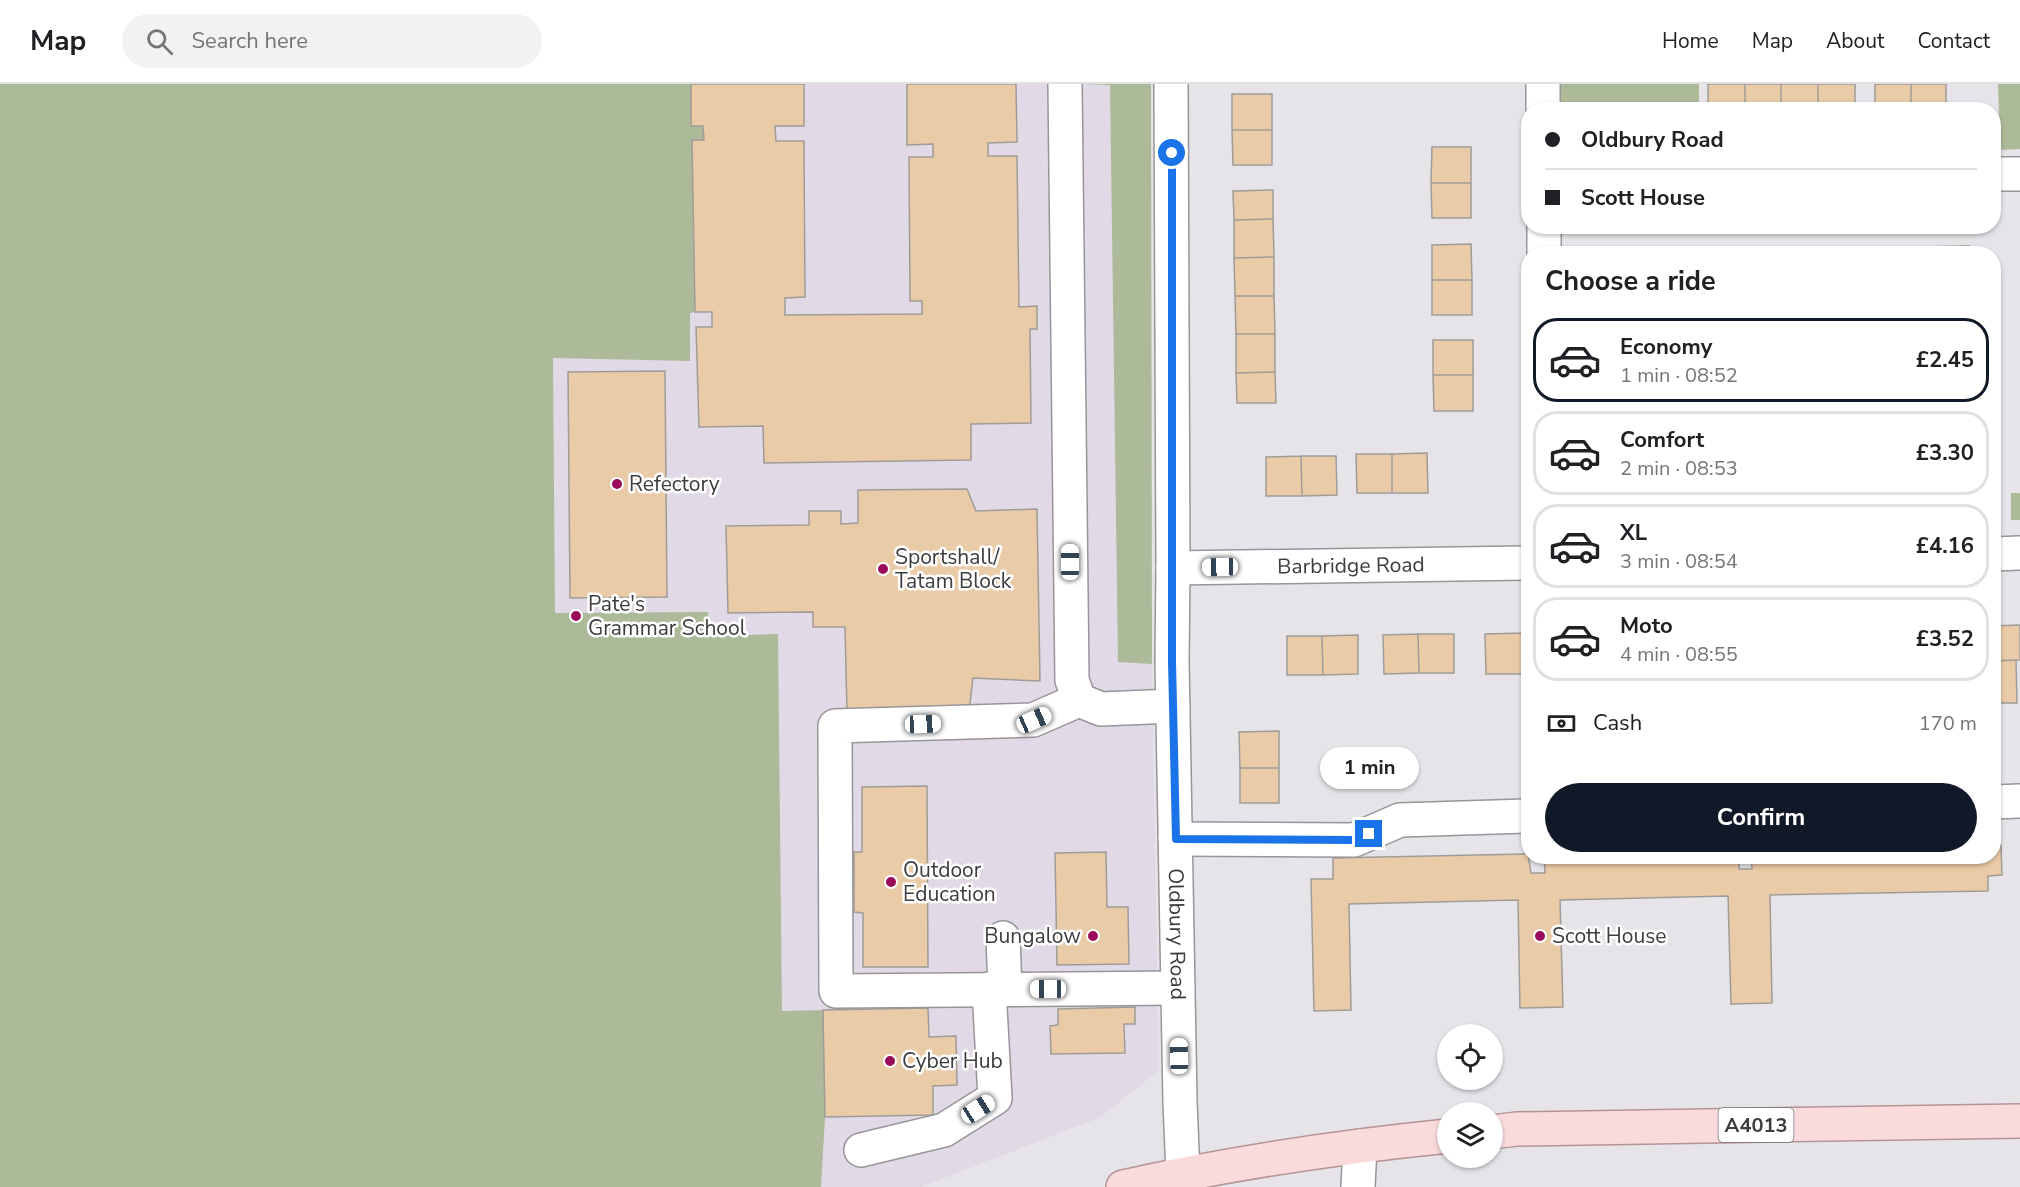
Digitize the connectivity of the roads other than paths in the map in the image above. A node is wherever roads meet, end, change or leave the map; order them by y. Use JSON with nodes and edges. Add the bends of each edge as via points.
{"nodes":[{"id":1,"x":1065,"y":84,"type":"edge"},
{"id":2,"x":1171,"y":84,"type":"edge"},
{"id":3,"x":1543,"y":84,"type":"edge"},
{"id":4,"x":1543,"y":102,"type":"edge"},
{"id":5,"x":2001,"y":174,"type":"edge"},
{"id":6,"x":2020,"y":174,"type":"edge"},
{"id":7,"x":2020,"y":553,"type":"edge"},
{"id":8,"x":2001,"y":554,"type":"edge"},
{"id":9,"x":1521,"y":563,"type":"edge"},
{"id":10,"x":1173,"y":568,"type":"junction"},
{"id":11,"x":1079,"y":700,"type":"junction"},
{"id":12,"x":1173,"y":706,"type":"junction"},
{"id":13,"x":2020,"y":801,"type":"edge"},
{"id":14,"x":2001,"y":802,"type":"edge"},
{"id":15,"x":1521,"y":816,"type":"edge"},
{"id":16,"x":1176,"y":839,"type":"junction"},
{"id":17,"x":1003,"y":938,"type":"dead end"},
{"id":18,"x":1178,"y":988,"type":"junction"},
{"id":19,"x":997,"y":989,"type":"junction"},
{"id":20,"x":2020,"y":1121,"type":"edge"},
{"id":21,"x":1503,"y":1131,"type":"edge"},
{"id":22,"x":1437,"y":1137,"type":"edge"},
{"id":23,"x":1360,"y":1146,"type":"junction"},
{"id":24,"x":861,"y":1150,"type":"dead end"},
{"id":25,"x":1183,"y":1174,"type":"junction"},
{"id":26,"x":1123,"y":1187,"type":"edge"},
{"id":27,"x":1358,"y":1187,"type":"edge"}],
"edges":[{"from":1,"to":11,"type":"street","via":[[1072,680]]},
{"from":2,"to":10,"type":"street","name":"Oldbury Road"},
{"from":3,"to":4,"type":"street"},
{"from":5,"to":6,"type":"street"},
{"from":7,"to":8,"type":"street"},
{"from":9,"to":10,"type":"street","name":"Barbridge Road"},
{"from":10,"to":12,"type":"street","name":"Oldbury Road"},
{"from":11,"to":12,"type":"street","via":[[1101,709]]},
{"from":11,"to":19,"type":"street","via":[[1034,720],[835,726],[836,991]]},
{"from":12,"to":16,"type":"street","name":"Oldbury Road"},
{"from":13,"to":14,"type":"street"},
{"from":15,"to":16,"type":"street","via":[[1400,820],[1354,840]]},
{"from":16,"to":18,"type":"street","name":"Oldbury Road"},
{"from":17,"to":19,"type":"street"},
{"from":18,"to":19,"type":"street"},
{"from":18,"to":25,"type":"street","name":"Oldbury Road"},
{"from":19,"to":24,"type":"street","via":[[995,1098],[944,1130]]},
{"from":20,"to":21,"type":"main road","number":"A4013"},
{"from":22,"to":23,"type":"main road"},
{"from":23,"to":25,"type":"main road"},
{"from":23,"to":27,"type":"street"},
{"from":25,"to":26,"type":"main road"}]}
